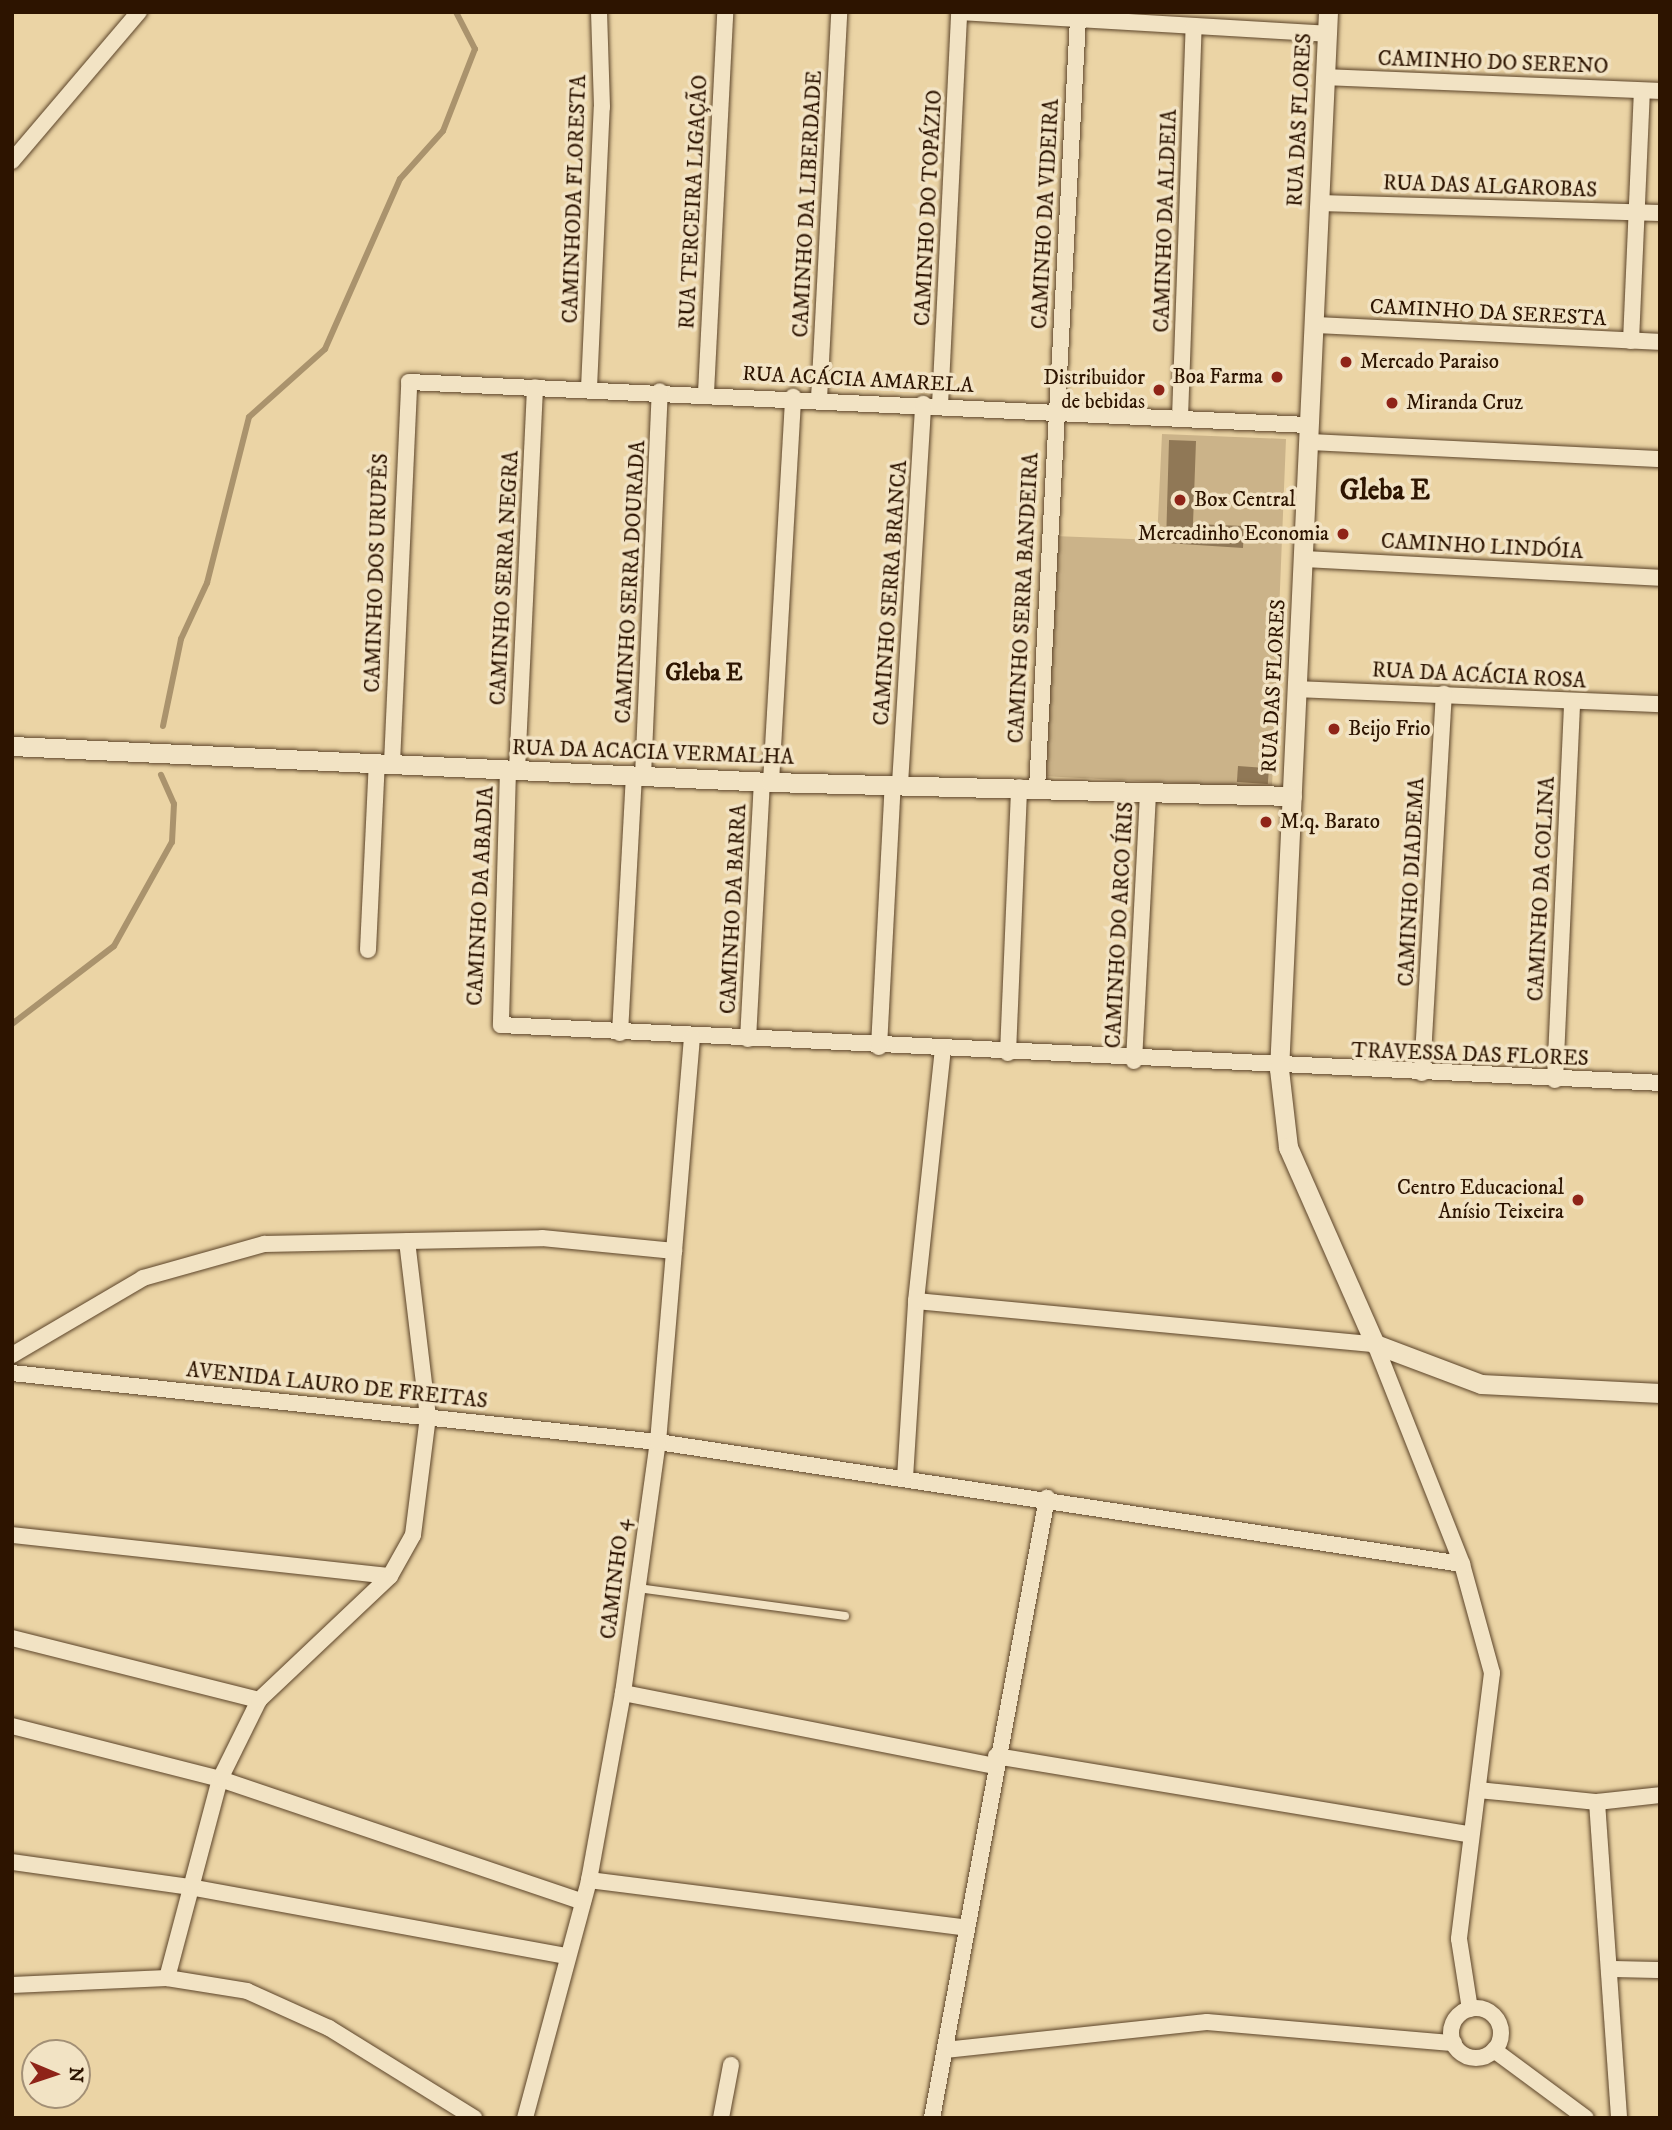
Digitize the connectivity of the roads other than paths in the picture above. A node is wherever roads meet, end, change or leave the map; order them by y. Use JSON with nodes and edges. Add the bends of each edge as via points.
{"nodes":[{"id":1,"x":139,"y":12,"type":"edge"},
{"id":2,"x":600,"y":12,"type":"edge"},
{"id":3,"x":725,"y":12,"type":"edge"},
{"id":4,"x":839,"y":12,"type":"edge"},
{"id":5,"x":959,"y":12,"type":"edge"},
{"id":6,"x":1328,"y":12,"type":"edge"},
{"id":7,"x":1009,"y":14,"type":"edge"},
{"id":8,"x":1110,"y":17,"type":"edge"},
{"id":9,"x":1078,"y":19,"type":"junction"},
{"id":10,"x":1213,"y":20,"type":"edge"},
{"id":11,"x":1194,"y":26,"type":"junction"},
{"id":12,"x":1327,"y":34,"type":"junction"},
{"id":13,"x":1325,"y":77,"type":"junction"},
{"id":14,"x":1642,"y":91,"type":"junction"},
{"id":15,"x":1660,"y":91,"type":"edge"},
{"id":16,"x":12,"y":161,"type":"edge"},
{"id":17,"x":1319,"y":203,"type":"junction"},
{"id":18,"x":1637,"y":212,"type":"junction"},
{"id":19,"x":1660,"y":213,"type":"edge"},
{"id":20,"x":1314,"y":325,"type":"junction"},
{"id":21,"x":1631,"y":341,"type":"junction"},
{"id":22,"x":1660,"y":342,"type":"edge"},
{"id":23,"x":405,"y":384,"type":"joint"},
{"id":24,"x":535,"y":387,"type":"junction"},
{"id":25,"x":589,"y":387,"type":"junction"},
{"id":26,"x":660,"y":391,"type":"junction"},
{"id":27,"x":706,"y":393,"type":"junction"},
{"id":28,"x":793,"y":397,"type":"junction"},
{"id":29,"x":819,"y":399,"type":"junction"},
{"id":30,"x":923,"y":404,"type":"junction"},
{"id":31,"x":940,"y":405,"type":"junction"},
{"id":32,"x":1053,"y":411,"type":"junction"},
{"id":33,"x":1180,"y":418,"type":"junction"},
{"id":34,"x":1308,"y":433,"type":"junction"},
{"id":35,"x":1660,"y":460,"type":"edge"},
{"id":36,"x":1303,"y":559,"type":"junction"},
{"id":37,"x":1660,"y":578,"type":"edge"},
{"id":38,"x":1297,"y":689,"type":"junction"},
{"id":39,"x":1444,"y":694,"type":"junction"},
{"id":40,"x":1572,"y":701,"type":"junction"},
{"id":41,"x":1660,"y":704,"type":"edge"},
{"id":42,"x":12,"y":746,"type":"edge"},
{"id":43,"x":385,"y":763,"type":"junction"},
{"id":44,"x":512,"y":770,"type":"junction"},
{"id":45,"x":638,"y":776,"type":"junction"},
{"id":46,"x":766,"y":781,"type":"junction"},
{"id":47,"x":896,"y":784,"type":"junction"},
{"id":48,"x":1028,"y":787,"type":"junction"},
{"id":49,"x":1147,"y":792,"type":"junction"},
{"id":50,"x":1292,"y":796,"type":"junction"},
{"id":51,"x":368,"y":950,"type":"dead end"},
{"id":52,"x":498,"y":1024,"type":"joint"},
{"id":53,"x":620,"y":1032,"type":"junction"},
{"id":54,"x":691,"y":1037,"type":"junction"},
{"id":55,"x":748,"y":1040,"type":"junction"},
{"id":56,"x":879,"y":1046,"type":"junction"},
{"id":57,"x":943,"y":1050,"type":"junction"},
{"id":58,"x":1008,"y":1053,"type":"junction"},
{"id":59,"x":1134,"y":1061,"type":"junction"},
{"id":60,"x":1279,"y":1069,"type":"junction"},
{"id":61,"x":1422,"y":1073,"type":"junction"},
{"id":62,"x":1555,"y":1080,"type":"junction"},
{"id":63,"x":1660,"y":1083,"type":"edge"},
{"id":64,"x":407,"y":1241,"type":"junction"},
{"id":65,"x":674,"y":1251,"type":"junction"},
{"id":66,"x":916,"y":1301,"type":"junction"},
{"id":67,"x":1375,"y":1344,"type":"junction"},
{"id":68,"x":12,"y":1355,"type":"edge"},
{"id":69,"x":12,"y":1373,"type":"edge"},
{"id":70,"x":1660,"y":1393,"type":"edge"},
{"id":71,"x":428,"y":1417,"type":"junction"},
{"id":72,"x":658,"y":1442,"type":"junction"},
{"id":73,"x":905,"y":1478,"type":"junction"},
{"id":74,"x":1047,"y":1498,"type":"junction"},
{"id":75,"x":12,"y":1535,"type":"edge"},
{"id":76,"x":1462,"y":1564,"type":"junction"},
{"id":77,"x":390,"y":1576,"type":"junction"},
{"id":78,"x":635,"y":1588,"type":"junction"},
{"id":79,"x":845,"y":1616,"type":"dead end"},
{"id":80,"x":12,"y":1638,"type":"edge"},
{"id":81,"x":623,"y":1693,"type":"junction"},
{"id":82,"x":259,"y":1700,"type":"junction"},
{"id":83,"x":12,"y":1726,"type":"edge"},
{"id":84,"x":995,"y":1761,"type":"junction"},
{"id":85,"x":220,"y":1779,"type":"junction"},
{"id":86,"x":1478,"y":1790,"type":"junction"},
{"id":87,"x":1660,"y":1796,"type":"edge"},
{"id":88,"x":1597,"y":1802,"type":"junction"},
{"id":89,"x":1469,"y":1834,"type":"junction"},
{"id":90,"x":12,"y":1863,"type":"edge"},
{"id":91,"x":589,"y":1880,"type":"junction"},
{"id":92,"x":190,"y":1887,"type":"junction"},
{"id":93,"x":583,"y":1902,"type":"junction"},
{"id":94,"x":967,"y":1928,"type":"junction"},
{"id":95,"x":566,"y":1956,"type":"junction"},
{"id":96,"x":1611,"y":1969,"type":"junction"},
{"id":97,"x":1660,"y":1970,"type":"edge"},
{"id":98,"x":167,"y":1978,"type":"junction"},
{"id":99,"x":12,"y":1985,"type":"edge"},
{"id":100,"x":1470,"y":2009,"type":"junction"},
{"id":101,"x":1454,"y":2043,"type":"junction"},
{"id":102,"x":945,"y":2050,"type":"junction"},
{"id":103,"x":1494,"y":2050,"type":"junction"},
{"id":104,"x":731,"y":2065,"type":"dead end"},
{"id":105,"x":1578,"y":2116,"type":"edge"},
{"id":106,"x":474,"y":2118,"type":"edge"},
{"id":107,"x":525,"y":2118,"type":"edge"},
{"id":108,"x":721,"y":2118,"type":"edge"},
{"id":109,"x":932,"y":2118,"type":"edge"},
{"id":110,"x":1619,"y":2118,"type":"edge"}],
"edges":[{"from":1,"to":16,"type":"street"},
{"from":2,"to":25,"type":"street","name":"CAMINHODA FLORESTA"},
{"from":3,"to":27,"type":"street","name":"RUA TERCEIRA LIGAÇÃO"},
{"from":4,"to":29,"type":"street","name":"CAMINHO DA LIBERDADE"},
{"from":5,"to":7,"type":"street"},
{"from":5,"to":31,"type":"street","name":"CAMINHO DO TOPÁZIO"},
{"from":6,"to":12,"type":"street","name":"RUA DAS FLORES"},
{"from":7,"to":9,"type":"street"},
{"from":8,"to":9,"type":"street"},
{"from":8,"to":11,"type":"street"},
{"from":9,"to":32,"type":"street","name":"CAMINHO DA VIDEIRA"},
{"from":10,"to":11,"type":"street"},
{"from":10,"to":12,"type":"street"},
{"from":11,"to":33,"type":"street","name":"CAMINHO DA ALDEIA"},
{"from":12,"to":13,"type":"street","name":"RUA DAS FLORES"},
{"from":13,"to":14,"type":"street","name":"CAMINHO DO SERENO"},
{"from":13,"to":17,"type":"street","name":"RUA DAS FLORES"},
{"from":14,"to":15,"type":"street","name":"CAMINHO DO SERENO"},
{"from":14,"to":18,"type":"street"},
{"from":17,"to":18,"type":"street","name":"RUA DAS ALGAROBAS"},
{"from":17,"to":20,"type":"street","name":"RUA DAS FLORES"},
{"from":18,"to":19,"type":"street","name":"RUA DAS ALGAROBAS"},
{"from":18,"to":21,"type":"street"},
{"from":20,"to":21,"type":"street","name":"CAMINHO DA SERESTA"},
{"from":20,"to":34,"type":"street","name":"RUA DAS FLORES"},
{"from":21,"to":22,"type":"street","name":"CAMINHO DA SERESTA"},
{"from":23,"to":24,"type":"street","name":"RUA ACÁCIA AMARELA"},
{"from":23,"to":43,"type":"street","name":"CAMINHO DOS URUPÊS"},
{"from":24,"to":25,"type":"street","name":"RUA ACÁCIA AMARELA"},
{"from":24,"to":44,"type":"street","name":"CAMINHO SERRA NEGRA"},
{"from":25,"to":26,"type":"street","name":"RUA ACÁCIA AMARELA"},
{"from":26,"to":27,"type":"street","name":"RUA ACÁCIA AMARELA"},
{"from":26,"to":45,"type":"street","name":"CAMINHO SERRA DOURADA"},
{"from":27,"to":28,"type":"street","name":"RUA ACÁCIA AMARELA"},
{"from":28,"to":29,"type":"street","name":"RUA ACÁCIA AMARELA"},
{"from":28,"to":46,"type":"street","name":"CAMINHO DA BARRA"},
{"from":29,"to":30,"type":"street","name":"RUA ACÁCIA AMARELA"},
{"from":30,"to":31,"type":"street","name":"RUA ACÁCIA AMARELA"},
{"from":30,"to":47,"type":"street","name":"CAMINHO SERRA BRANCA"},
{"from":31,"to":32,"type":"street","name":"RUA ACÁCIA AMARELA"},
{"from":32,"to":33,"type":"street","name":"RUA ACÁCIA AMARELA"},
{"from":32,"to":48,"type":"street","name":"CAMINHO SERRA BANDEIRA"},
{"from":33,"to":34,"type":"street","name":"RUA ACÁCIA AMARELA"},
{"from":34,"to":35,"type":"street","name":"RUA ACÁCIA AMARELA"},
{"from":34,"to":36,"type":"street","name":"RUA DAS FLORES"},
{"from":36,"to":37,"type":"street","name":"CAMINHO LINDÓIA"},
{"from":36,"to":38,"type":"street","name":"RUA DAS FLORES"},
{"from":38,"to":39,"type":"street","name":"RUA DA ACÁCIA ROSA"},
{"from":38,"to":50,"type":"street","name":"RUA DAS FLORES"},
{"from":39,"to":40,"type":"street","name":"RUA DA ACÁCIA ROSA"},
{"from":39,"to":61,"type":"street","name":"CAMINHO DIADEMA"},
{"from":40,"to":41,"type":"street","name":"RUA DA ACÁCIA ROSA"},
{"from":40,"to":62,"type":"street","name":"CAMINHO DA COLINA"},
{"from":42,"to":43,"type":"street","name":"RUA DA ACACIA VERMALHA"},
{"from":43,"to":44,"type":"street","name":"RUA DA ACACIA VERMALHA"},
{"from":43,"to":51,"type":"street","name":"CAMINHO DOS URUPÊS"},
{"from":44,"to":45,"type":"street","name":"RUA DA ACACIA VERMALHA"},
{"from":44,"to":52,"type":"street","name":"CAMINHO DA ABADIA"},
{"from":45,"to":46,"type":"street","name":"RUA DA ACACIA VERMALHA"},
{"from":45,"to":53,"type":"street","name":"CAMINHO SERRA DOURADA"},
{"from":46,"to":47,"type":"street","name":"RUA DA ACACIA VERMALHA"},
{"from":46,"to":55,"type":"street","name":"CAMINHO DA BARRA"},
{"from":47,"to":48,"type":"street","name":"RUA DA ACACIA VERMALHA"},
{"from":47,"to":56,"type":"street","name":"CAMINHO SERRA BRANCA"},
{"from":48,"to":49,"type":"street","name":"RUA DA ACACIA VERMALHA"},
{"from":48,"to":58,"type":"street","name":"CAMINHO SERRA BANDEIRA"},
{"from":49,"to":50,"type":"street","name":"RUA DA ACACIA VERMALHA"},
{"from":49,"to":59,"type":"street","name":"CAMINHO DO ARCO ÍRIS"},
{"from":50,"to":60,"type":"street","name":"RUA DAS FLORES"},
{"from":52,"to":53,"type":"street","name":"TRAVESSA DAS FLORES"},
{"from":53,"to":54,"type":"street","name":"TRAVESSA DAS FLORES"},
{"from":54,"to":55,"type":"street","name":"TRAVESSA DAS FLORES"},
{"from":54,"to":65,"type":"street","name":"CAMINHO 4"},
{"from":55,"to":56,"type":"street","name":"TRAVESSA DAS FLORES"},
{"from":56,"to":57,"type":"street","name":"TRAVESSA DAS FLORES"},
{"from":57,"to":58,"type":"street","name":"TRAVESSA DAS FLORES"},
{"from":57,"to":66,"type":"street"},
{"from":58,"to":59,"type":"street","name":"TRAVESSA DAS FLORES"},
{"from":59,"to":60,"type":"street","name":"TRAVESSA DAS FLORES"},
{"from":60,"to":61,"type":"street","name":"TRAVESSA DAS FLORES"},
{"from":60,"to":67,"type":"street","name":"RUA DAS FLORES","via":[[1292,1158]]},
{"from":61,"to":62,"type":"street","name":"TRAVESSA DAS FLORES"},
{"from":62,"to":63,"type":"street","name":"TRAVESSA DAS FLORES"},
{"from":64,"to":65,"type":"street","via":[[542,1238]]},
{"from":64,"to":68,"type":"street","via":[[264,1244],[197,1258],[106,1296]]},
{"from":64,"to":71,"type":"street"},
{"from":65,"to":72,"type":"street","name":"CAMINHO 4"},
{"from":66,"to":67,"type":"street"},
{"from":66,"to":73,"type":"street"},
{"from":67,"to":70,"type":"street","via":[[1481,1384]]},
{"from":67,"to":76,"type":"street"},
{"from":69,"to":71,"type":"street","name":"AVENIDA LAURO DE FREITAS"},
{"from":71,"to":72,"type":"street","name":"AVENIDA LAURO DE FREITAS"},
{"from":71,"to":77,"type":"street","via":[[413,1535]]},
{"from":72,"to":73,"type":"street","name":"AVENIDA LAURO DE FREITAS"},
{"from":72,"to":78,"type":"street","name":"CAMINHO 4"},
{"from":73,"to":74,"type":"street","name":"AVENIDA LAURO DE FREITAS"},
{"from":74,"to":76,"type":"street","name":"AVENIDA LAURO DE FREITAS"},
{"from":74,"to":84,"type":"street"},
{"from":75,"to":77,"type":"street"},
{"from":76,"to":86,"type":"street","via":[[1492,1673]]},
{"from":77,"to":82,"type":"street"},
{"from":78,"to":79,"type":"lane"},
{"from":78,"to":81,"type":"street","name":"CAMINHO 4"},
{"from":80,"to":82,"type":"street"},
{"from":81,"to":84,"type":"street"},
{"from":81,"to":91,"type":"street","name":"CAMINHO 4"},
{"from":82,"to":85,"type":"street"},
{"from":83,"to":85,"type":"street"},
{"from":84,"to":89,"type":"street"},
{"from":84,"to":94,"type":"street"},
{"from":85,"to":92,"type":"street"},
{"from":85,"to":93,"type":"street"},
{"from":86,"to":88,"type":"street"},
{"from":86,"to":89,"type":"street"},
{"from":87,"to":88,"type":"street"},
{"from":88,"to":96,"type":"street"},
{"from":89,"to":100,"type":"street","via":[[1458,1956]]},
{"from":90,"to":92,"type":"street"},
{"from":91,"to":93,"type":"street","name":"CAMINHO 4"},
{"from":91,"to":94,"type":"street"},
{"from":92,"to":95,"type":"street"},
{"from":92,"to":98,"type":"street"},
{"from":93,"to":95,"type":"street","name":"CAMINHO 4"},
{"from":94,"to":102,"type":"street"},
{"from":95,"to":107,"type":"street","name":"CAMINHO 4"},
{"from":96,"to":97,"type":"street"},
{"from":96,"to":110,"type":"street"},
{"from":98,"to":99,"type":"street"},
{"from":98,"to":106,"type":"street","via":[[270,1998]]},
{"from":100,"to":101,"type":"street","via":[[1452,2027]]},
{"from":100,"to":103,"type":"street","via":[[1497,2021],[1501,2036]]},
{"from":101,"to":102,"type":"street","via":[[1207,2022]]},
{"from":101,"to":103,"type":"street","via":[[1472,2058]]},
{"from":102,"to":109,"type":"street"},
{"from":103,"to":105,"type":"street"},
{"from":104,"to":108,"type":"street"}]}
